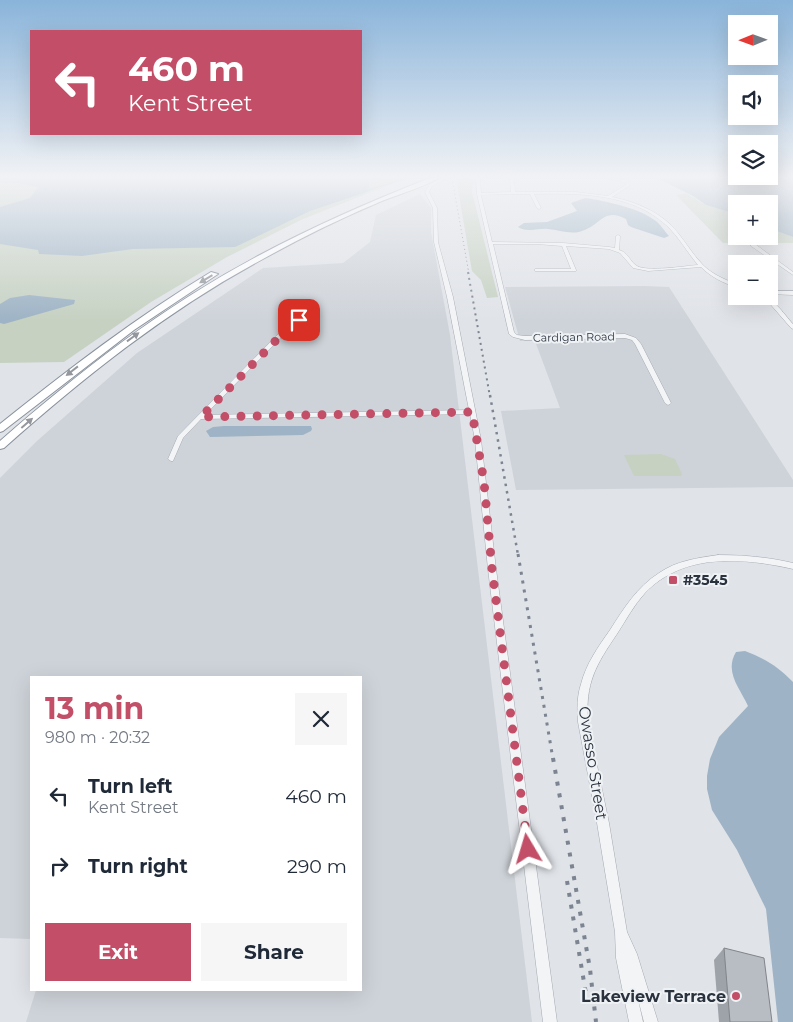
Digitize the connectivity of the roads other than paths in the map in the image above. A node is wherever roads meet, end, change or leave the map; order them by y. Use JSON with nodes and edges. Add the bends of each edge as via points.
{"nodes":[{"id":1,"x":307,"y":226,"type":"edge"},
{"id":2,"x":318,"y":226,"type":"edge"},
{"id":3,"x":436,"y":226,"type":"edge"},
{"id":4,"x":486,"y":226,"type":"edge"},
{"id":5,"x":670,"y":226,"type":"edge"},
{"id":6,"x":618,"y":236,"type":"dead end"},
{"id":7,"x":490,"y":243,"type":"junction"},
{"id":8,"x":563,"y":244,"type":"junction"},
{"id":9,"x":753,"y":245,"type":"dead end"},
{"id":10,"x":617,"y":250,"type":"junction"},
{"id":11,"x":239,"y":260,"type":"dead end"},
{"id":12,"x":701,"y":266,"type":"junction"},
{"id":13,"x":223,"y":268,"type":"dead end"},
{"id":14,"x":536,"y":270,"type":"dead end"},
{"id":15,"x":793,"y":274,"type":"edge"},
{"id":16,"x":728,"y":282,"type":"edge"},
{"id":17,"x":778,"y":293,"type":"edge"},
{"id":18,"x":793,"y":293,"type":"edge"},
{"id":19,"x":774,"y":305,"type":"edge"},
{"id":20,"x":299,"y":320,"type":"dead end"},
{"id":21,"x":793,"y":327,"type":"edge"},
{"id":22,"x":668,"y":403,"type":"dead end"},
{"id":23,"x":472,"y":412,"type":"junction"},
{"id":24,"x":201,"y":417,"type":"junction"},
{"id":25,"x":0,"y":429,"type":"edge"},
{"id":26,"x":0,"y":446,"type":"edge"},
{"id":27,"x":171,"y":459,"type":"dead end"},
{"id":28,"x":793,"y":566,"type":"edge"},
{"id":29,"x":621,"y":932,"type":"junction"},
{"id":30,"x":550,"y":1022,"type":"edge"},
{"id":31,"x":636,"y":1022,"type":"edge"},
{"id":32,"x":650,"y":1022,"type":"edge"}],
"edges":[{"from":1,"to":11,"type":"highway"},
{"from":26,"to":2,"type":"highway","one_way":true,"via":[[101,361],[161,317],[208,286]]},
{"from":3,"to":23,"type":"street","via":[[436,242]]},
{"from":4,"to":7,"type":"street","name":"Cardigan Road"},
{"from":5,"to":12,"type":"street"},
{"from":6,"to":10,"type":"street"},
{"from":7,"to":8,"type":"street"},
{"from":7,"to":22,"type":"street","name":"Cardigan Road","via":[[511,333],[525,338],[618,336],[634,339]]},
{"from":8,"to":10,"type":"street"},
{"from":8,"to":14,"type":"street","via":[[574,270]]},
{"from":9,"to":15,"type":"street"},
{"from":10,"to":12,"type":"street","via":[[632,265],[643,270]]},
{"from":12,"to":16,"type":"street"},
{"from":13,"to":25,"type":"highway","one_way":true,"via":[[121,334]]},
{"from":17,"to":18,"type":"street"},
{"from":19,"to":21,"type":"street"},
{"from":20,"to":24,"type":"street"},
{"from":23,"to":24,"type":"street"},
{"from":23,"to":30,"type":"street","via":[[484,482],[492,569]]},
{"from":24,"to":27,"type":"street","via":[[180,438]]},
{"from":28,"to":29,"type":"street","name":"Owasso Street","via":[[739,556],[705,560],[669,570],[637,596],[590,668],[583,694],[584,722]]},
{"from":29,"to":31,"type":"street","name":"Owasso Street","via":[[622,958]]},
{"from":29,"to":32,"type":"street","name":"Owasso Street","via":[[631,954]]}]}
